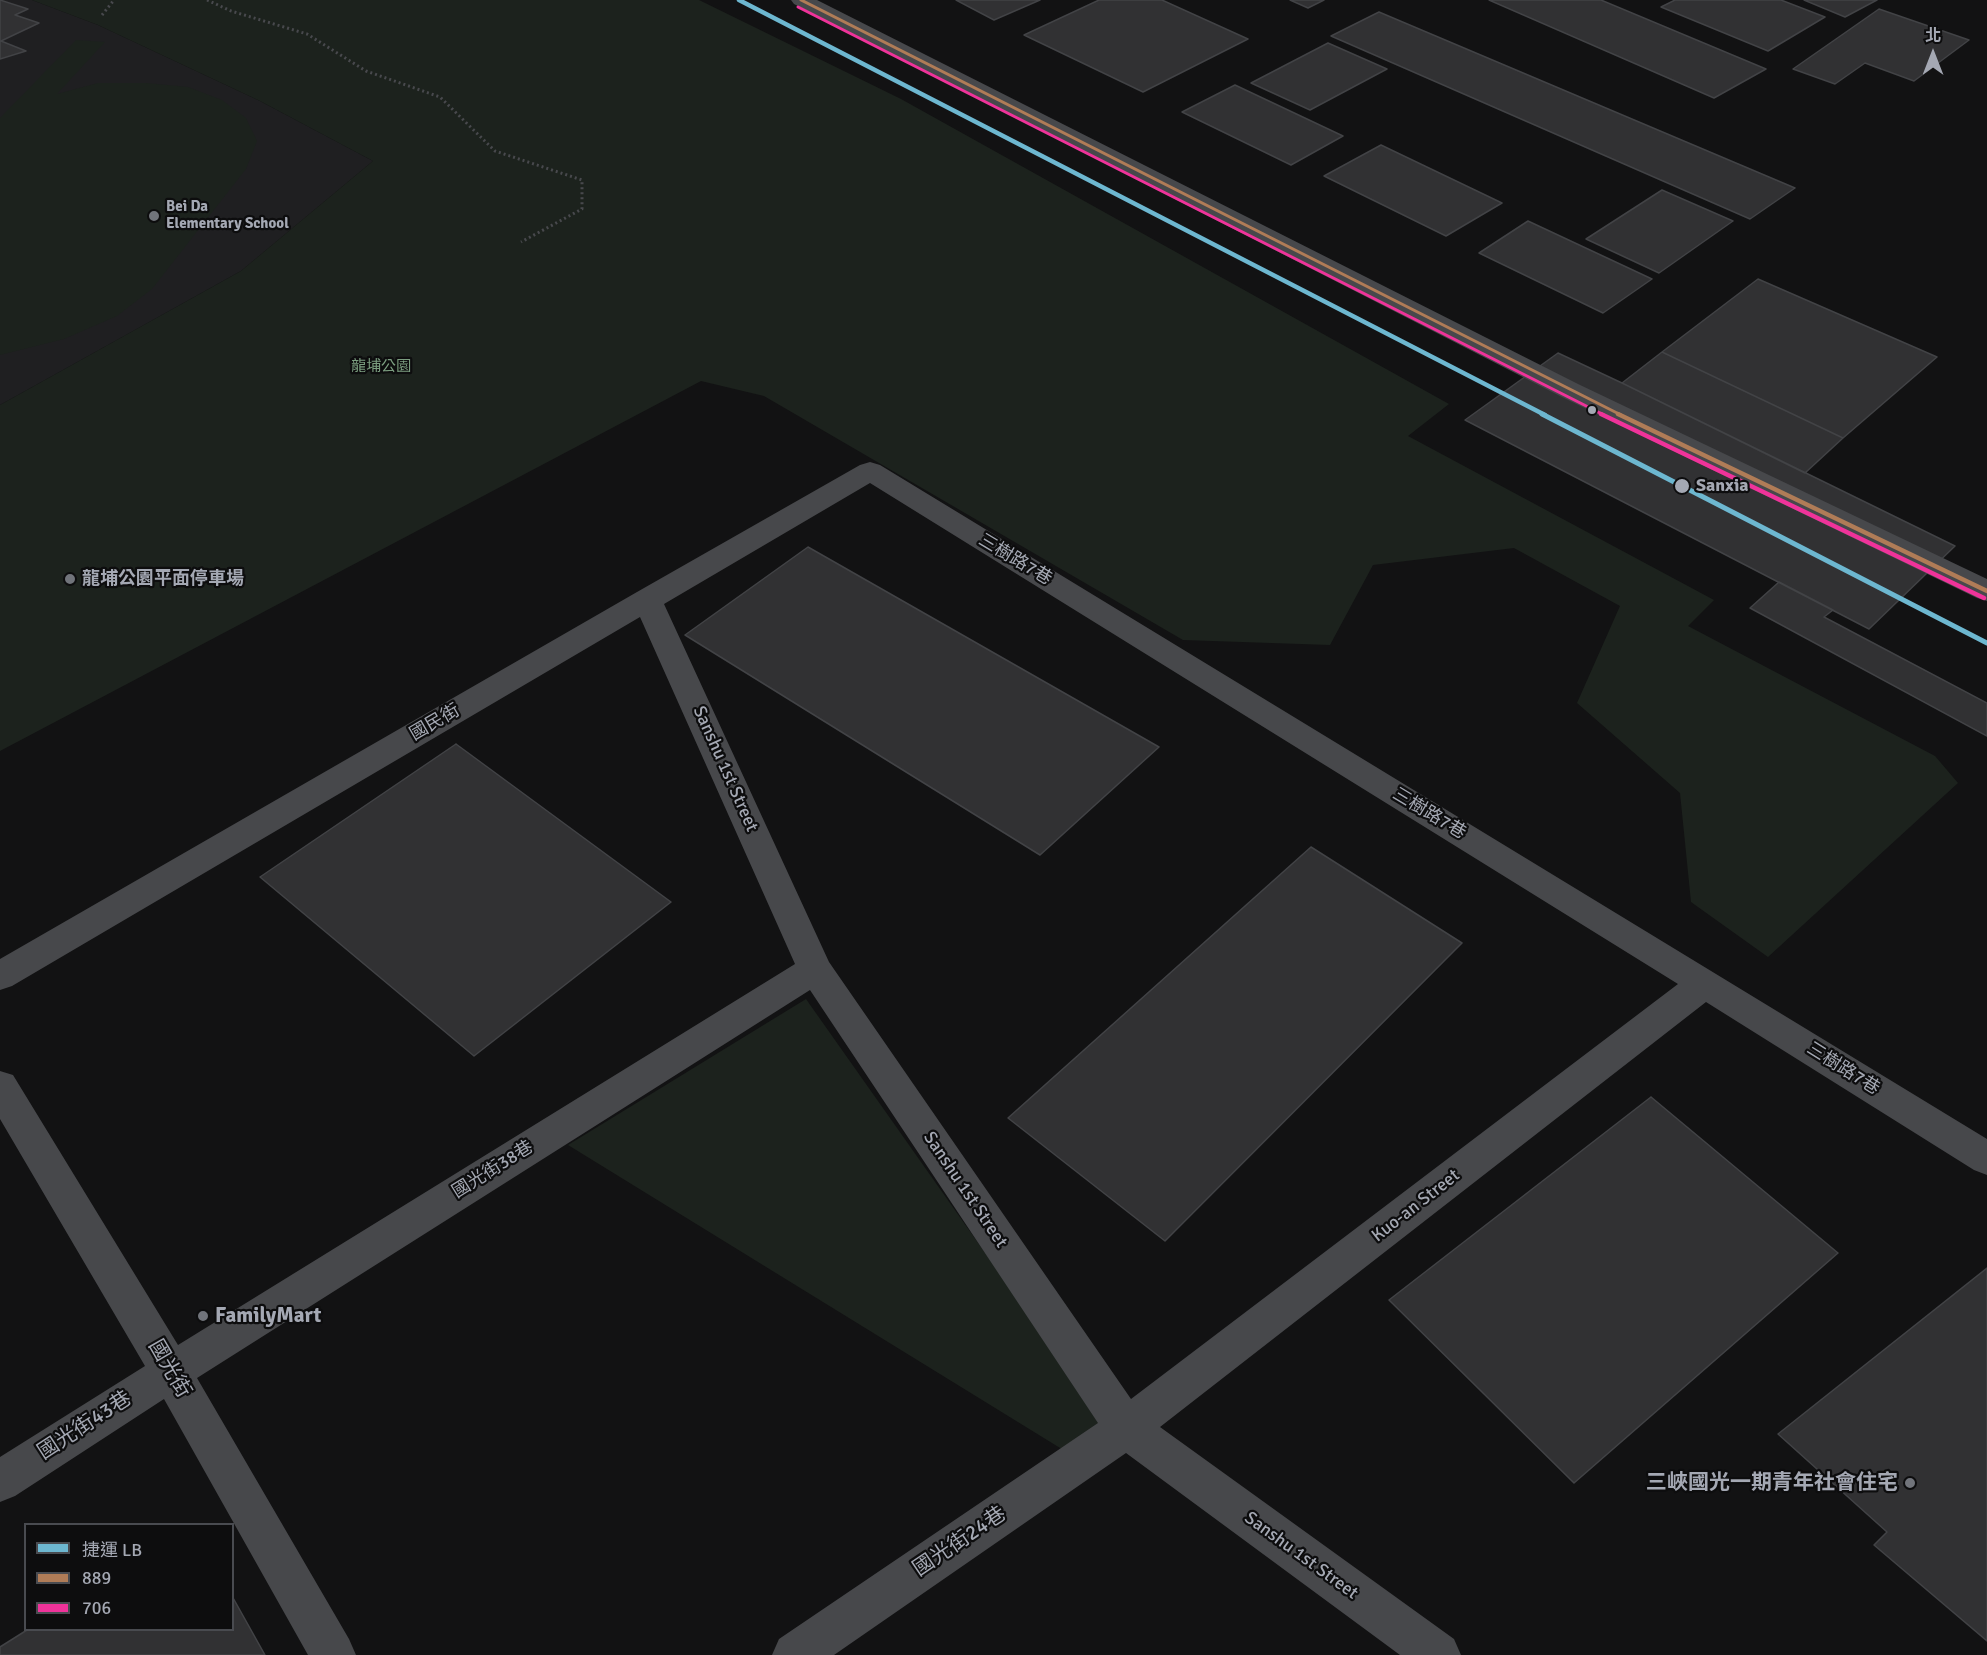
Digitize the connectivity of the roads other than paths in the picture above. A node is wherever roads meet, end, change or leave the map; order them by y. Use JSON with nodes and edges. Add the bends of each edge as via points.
{"nodes":[{"id":1,"x":801,"y":0,"type":"edge"},
{"id":2,"x":870,"y":471,"type":"joint"},
{"id":3,"x":1987,"y":591,"type":"edge"},
{"id":4,"x":647,"y":599,"type":"junction"},
{"id":5,"x":815,"y":969,"type":"junction"},
{"id":6,"x":0,"y":976,"type":"edge"},
{"id":7,"x":1705,"y":983,"type":"junction"},
{"id":8,"x":0,"y":1086,"type":"edge"},
{"id":9,"x":1987,"y":1159,"type":"edge"},
{"id":10,"x":171,"y":1372,"type":"junction"},
{"id":11,"x":1126,"y":1428,"type":"junction"},
{"id":12,"x":0,"y":1481,"type":"edge"},
{"id":13,"x":333,"y":1655,"type":"edge"},
{"id":14,"x":795,"y":1655,"type":"edge"},
{"id":15,"x":1438,"y":1655,"type":"edge"}],
"edges":[{"from":1,"to":3,"type":"street","via":[[1569,390]]},
{"from":2,"to":4,"type":"street","name":"國民街"},
{"from":2,"to":7,"type":"street","name":"三樹路7巷"},
{"from":4,"to":5,"type":"street","name":"Sanshu 1st Street"},
{"from":4,"to":6,"type":"street","name":"國民街"},
{"from":5,"to":10,"type":"street","name":"國光街38巷"},
{"from":5,"to":11,"type":"street","name":"Sanshu 1st Street"},
{"from":7,"to":9,"type":"street","name":"三樹路7巷"},
{"from":7,"to":11,"type":"street","name":"Kuo-an Street"},
{"from":8,"to":10,"type":"street","name":"國光街"},
{"from":10,"to":12,"type":"street","name":"國光街43巷"},
{"from":10,"to":13,"type":"street","name":"國光街"},
{"from":11,"to":14,"type":"street","name":"國光街24巷"},
{"from":11,"to":15,"type":"street","name":"Sanshu 1st Street"}]}
